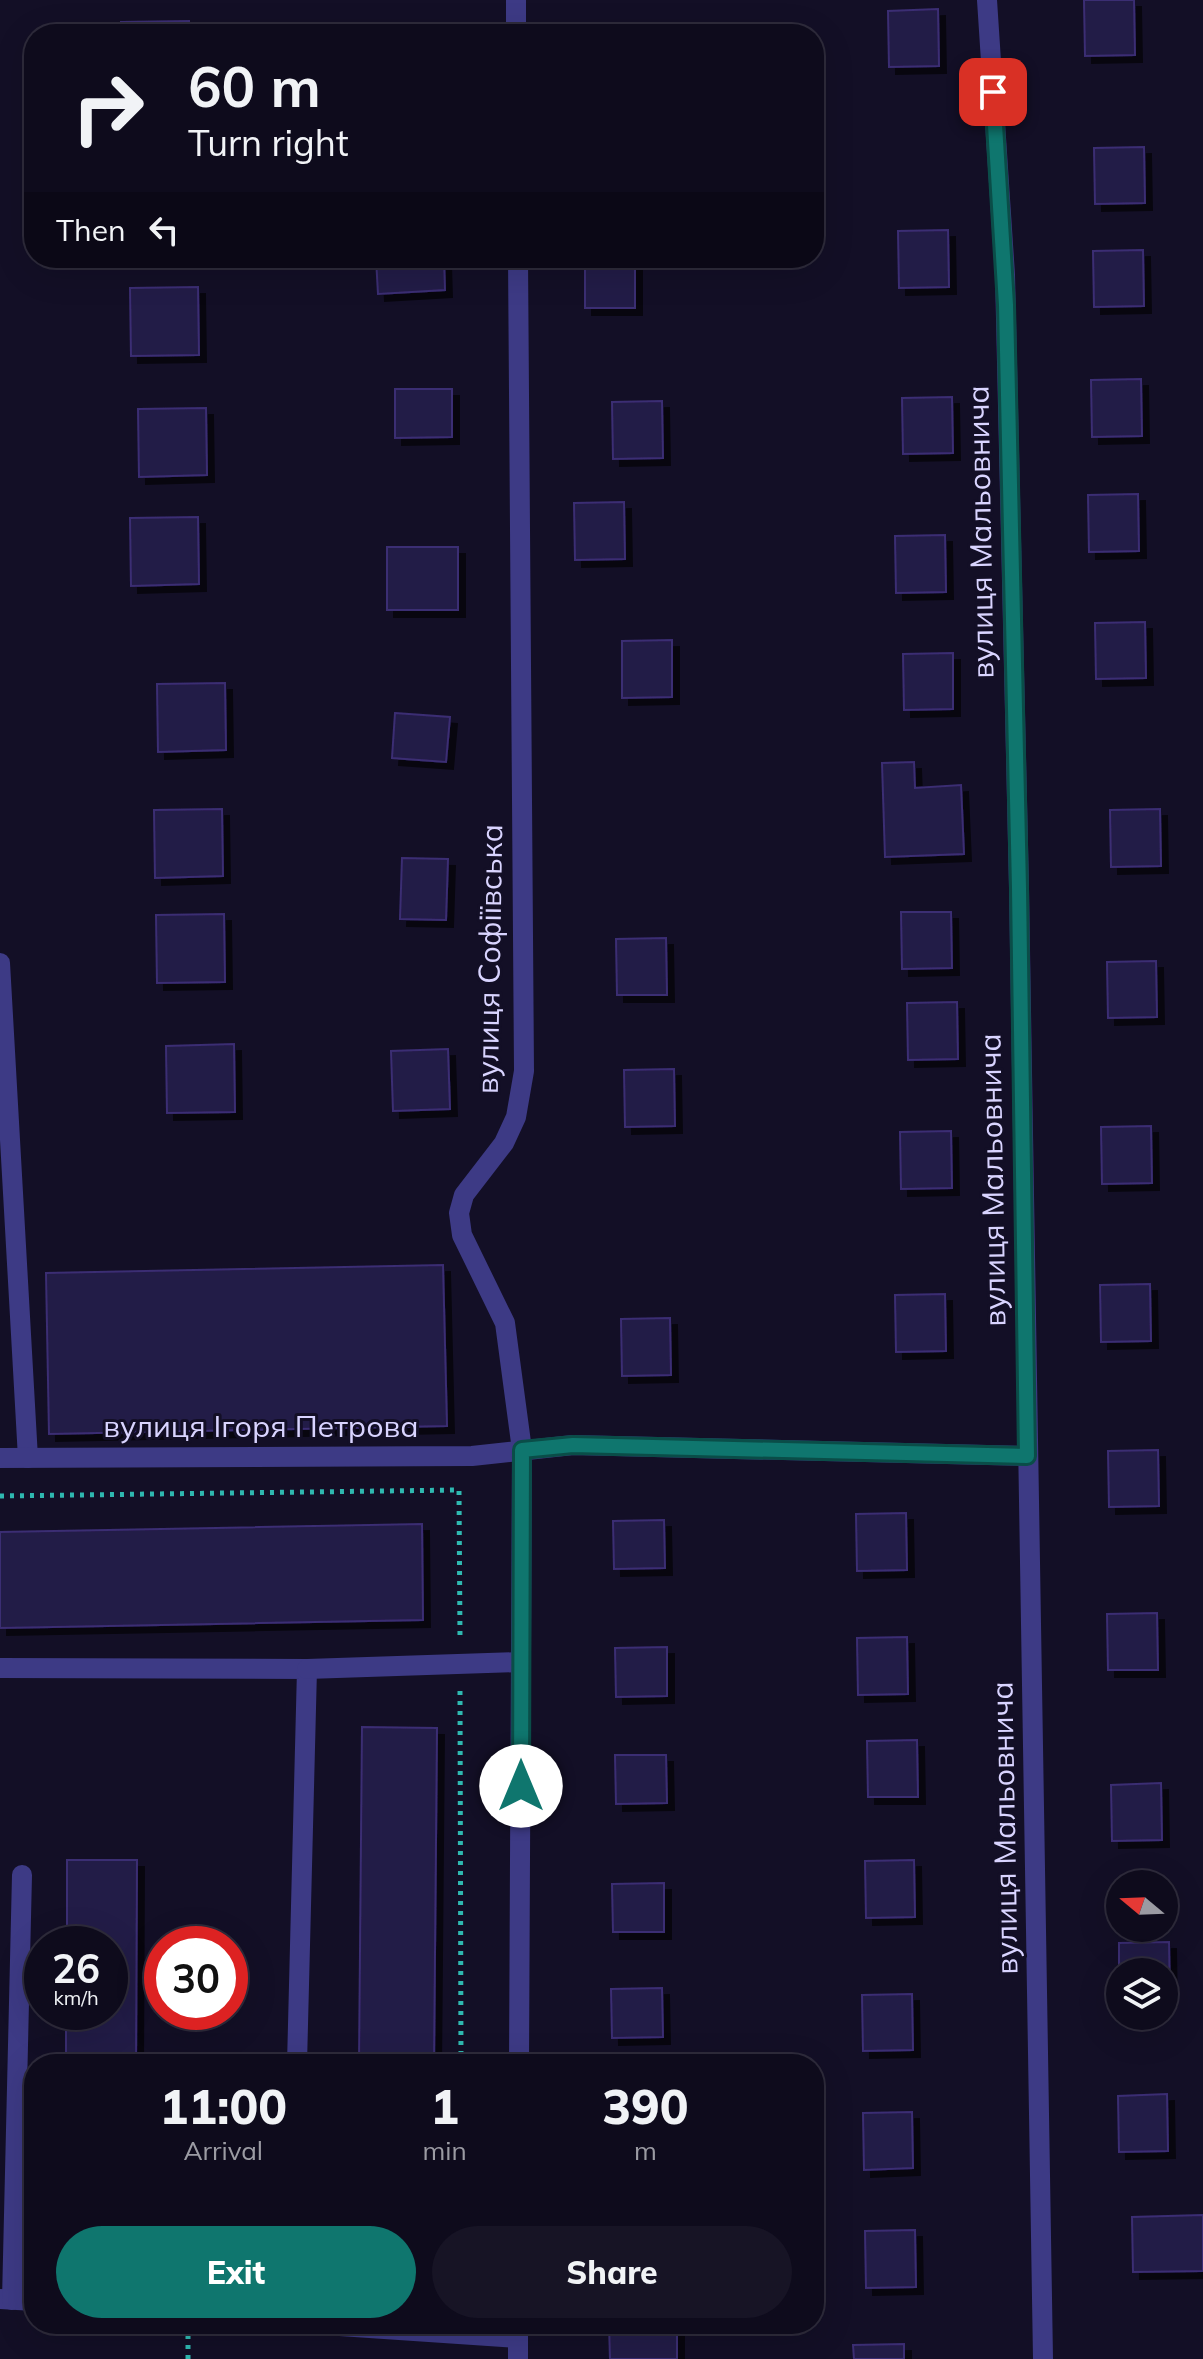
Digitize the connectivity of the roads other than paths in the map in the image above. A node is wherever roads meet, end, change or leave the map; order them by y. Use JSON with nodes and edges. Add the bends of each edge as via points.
{"nodes":[{"id":1,"x":516,"y":0,"type":"edge"},
{"id":2,"x":987,"y":0,"type":"edge"},
{"id":3,"x":516,"y":24,"type":"edge"},
{"id":4,"x":518,"y":268,"type":"edge"},
{"id":5,"x":0,"y":963,"type":"edge"},
{"id":6,"x":522,"y":1450,"type":"junction"},
{"id":7,"x":1027,"y":1456,"type":"junction"},
{"id":8,"x":0,"y":1458,"type":"edge"},
{"id":9,"x":28,"y":1458,"type":"junction"},
{"id":10,"x":521,"y":1662,"type":"junction"},
{"id":11,"x":0,"y":1668,"type":"edge"},
{"id":12,"x":307,"y":1669,"type":"junction"},
{"id":13,"x":22,"y":1875,"type":"dead end"},
{"id":14,"x":297,"y":2054,"type":"edge"},
{"id":15,"x":519,"y":2054,"type":"edge"},
{"id":16,"x":6,"y":2299,"type":"edge"},
{"id":17,"x":518,"y":2334,"type":"edge"},
{"id":18,"x":518,"y":2359,"type":"edge"},
{"id":19,"x":1043,"y":2359,"type":"edge"}],
"edges":[{"from":1,"to":3,"type":"street"},
{"from":2,"to":7,"type":"street","name":"вулиця Мальовнича","via":[[1005,275]]},
{"from":4,"to":6,"type":"street","name":"вулиця Софіївська","via":[[524,1071],[516,1117],[504,1143],[464,1195],[459,1213],[462,1235],[505,1323]]},
{"from":5,"to":9,"type":"street"},
{"from":6,"to":7,"type":"street","name":"вулиця Ігоря Петрова","via":[[573,1445]]},
{"from":6,"to":9,"type":"street","name":"вулиця Ігоря Петрова","via":[[472,1456]]},
{"from":6,"to":10,"type":"street","name":"вулиця Софіївська"},
{"from":7,"to":19,"type":"street","name":"вулиця Мальовнича"},
{"from":8,"to":9,"type":"street","name":"вулиця Ігоря Петрова"},
{"from":10,"to":12,"type":"street"},
{"from":10,"to":15,"type":"street","name":"вулиця Софіївська"},
{"from":11,"to":12,"type":"street"},
{"from":12,"to":14,"type":"street"},
{"from":13,"to":16,"type":"street"},
{"from":17,"to":18,"type":"street"}]}
